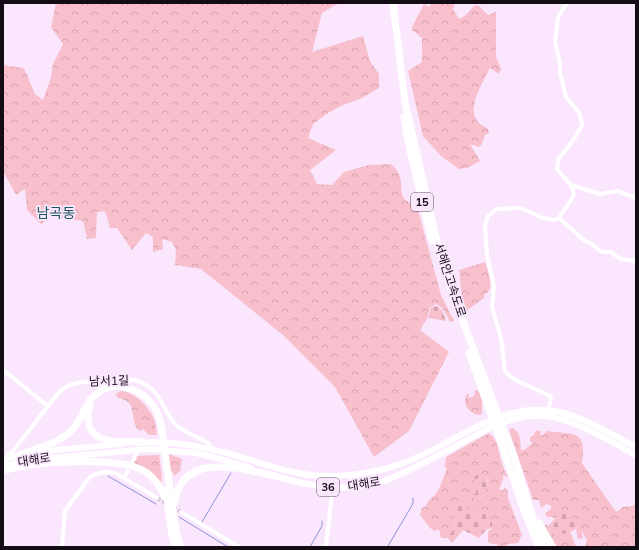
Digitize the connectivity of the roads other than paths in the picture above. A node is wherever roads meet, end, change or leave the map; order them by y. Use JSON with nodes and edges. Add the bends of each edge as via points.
{"nodes":[{"id":1,"x":388,"y":3,"type":"edge"},
{"id":2,"x":393,"y":3,"type":"edge"},
{"id":3,"x":567,"y":3,"type":"edge"},
{"id":4,"x":570,"y":185,"type":"junction"},
{"id":5,"x":636,"y":198,"type":"edge"},
{"id":6,"x":560,"y":218,"type":"junction"},
{"id":7,"x":636,"y":261,"type":"edge"},
{"id":8,"x":3,"y":370,"type":"edge"},
{"id":9,"x":487,"y":394,"type":"junction"},
{"id":10,"x":47,"y":408,"type":"junction"},
{"id":11,"x":548,"y":413,"type":"junction"},
{"id":12,"x":161,"y":434,"type":"junction"},
{"id":13,"x":142,"y":442,"type":"junction"},
{"id":14,"x":636,"y":447,"type":"edge"},
{"id":15,"x":211,"y":449,"type":"junction"},
{"id":16,"x":138,"y":450,"type":"junction"},
{"id":17,"x":19,"y":455,"type":"junction"},
{"id":18,"x":636,"y":455,"type":"edge"},
{"id":19,"x":5,"y":456,"type":"edge"},
{"id":20,"x":210,"y":456,"type":"junction"},
{"id":21,"x":164,"y":458,"type":"junction"},
{"id":22,"x":133,"y":461,"type":"dead end"},
{"id":23,"x":3,"y":467,"type":"edge"},
{"id":24,"x":3,"y":471,"type":"edge"},
{"id":25,"x":128,"y":471,"type":"dead end"},
{"id":26,"x":308,"y":474,"type":"junction"},
{"id":27,"x":358,"y":474,"type":"junction"},
{"id":28,"x":275,"y":476,"type":"junction"},
{"id":29,"x":334,"y":476,"type":"junction"},
{"id":30,"x":124,"y":478,"type":"junction"},
{"id":31,"x":308,"y":485,"type":"junction"},
{"id":32,"x":355,"y":487,"type":"junction"},
{"id":33,"x":334,"y":488,"type":"junction"},
{"id":34,"x":157,"y":498,"type":"tunnel mouth"},
{"id":35,"x":167,"y":503,"type":"junction"},
{"id":36,"x":527,"y":510,"type":"junction"},
{"id":37,"x":177,"y":511,"type":"junction"},
{"id":38,"x":62,"y":547,"type":"edge"},
{"id":39,"x":175,"y":547,"type":"edge"},
{"id":40,"x":180,"y":547,"type":"edge"},
{"id":41,"x":239,"y":547,"type":"edge"},
{"id":42,"x":326,"y":547,"type":"edge"},
{"id":43,"x":533,"y":547,"type":"edge"},
{"id":44,"x":539,"y":547,"type":"edge"},
{"id":45,"x":544,"y":547,"type":"edge"},
{"id":46,"x":553,"y":547,"type":"edge"}],
"edges":[{"from":1,"to":9,"type":"highway","name":"서해안고속도로","number":"15","via":[[396,73],[410,151],[424,209],[441,274]]},
{"from":2,"to":9,"type":"highway","name":"서해안고속도로","number":"15","via":[[405,102],[438,246]]},
{"from":3,"to":4,"type":"street","via":[[558,17],[555,42],[565,93],[580,114],[582,123],[559,158],[557,169]]},
{"from":4,"to":5,"type":"street","via":[[600,194],[620,192]]},
{"from":4,"to":6,"type":"street","via":[[574,195]]},
{"from":6,"to":7,"type":"street","via":[[585,241],[600,250],[611,252],[621,259]]},
{"from":6,"to":11,"type":"street","via":[[543,218],[522,208],[497,209],[488,216],[484,225],[494,286],[492,307],[501,338],[505,371],[514,379],[551,397]]},
{"from":8,"to":10,"type":"street"},
{"from":9,"to":36,"type":"highway","name":"서해안고속도로","number":"15"},
{"from":10,"to":15,"type":"street","name":"남서1길","via":[[60,391],[71,384],[119,378],[136,380],[144,383],[156,394],[176,425],[208,443]]},
{"from":10,"to":19,"type":"street","name":"남서1길","via":[[13,451]]},
{"from":11,"to":14,"type":"highway","name":"대해로","number":"36","via":[[566,414],[581,419]]},
{"from":11,"to":18,"type":"highway","name":"대해로","number":"36"},
{"from":11,"to":27,"type":"highway","name":"대해로","number":"36","via":[[519,411],[503,415],[410,460],[382,470]]},
{"from":11,"to":32,"type":"highway","name":"대해로","number":"36","via":[[504,421],[393,478]]},
{"from":12,"to":13,"type":"highway","via":[[152,409],[136,394],[128,390],[115,389],[104,392],[95,399],[89,408],[87,419],[95,435],[109,441]]},
{"from":12,"to":17,"type":"highway","via":[[157,413],[147,398],[136,391],[112,386],[93,396],[77,424],[62,439]]},
{"from":12,"to":21,"type":"highway"},
{"from":13,"to":15,"type":"highway","name":"대해로","number":"36","via":[[182,444]]},
{"from":13,"to":17,"type":"highway","name":"대해로","number":"36"},
{"from":15,"to":20,"type":"street"},
{"from":15,"to":26,"type":"highway","name":"대해로","number":"36","via":[[279,469]]},
{"from":16,"to":20,"type":"highway","name":"대해로","number":"36","via":[[172,450]]},
{"from":16,"to":22,"type":"street"},
{"from":16,"to":23,"type":"highway","name":"대해로","number":"36","via":[[27,460]]},
{"from":17,"to":19,"type":"highway","name":"대해로","number":"36"},
{"from":20,"to":28,"type":"highway","name":"대해로","number":"36"},
{"from":21,"to":35,"type":"highway"},
{"from":21,"to":37,"type":"highway"},
{"from":24,"to":35,"type":"highway","via":[[28,465],[67,462],[94,462],[132,467],[146,472],[153,478]]},
{"from":25,"to":30,"type":"street"},
{"from":26,"to":29,"type":"highway","name":"대해로","number":"36"},
{"from":26,"to":31,"type":"highway","via":[[312,480]]},
{"from":27,"to":29,"type":"highway","name":"대해로","number":"36"},
{"from":27,"to":32,"type":"highway","via":[[351,482]]},
{"from":28,"to":31,"type":"highway","name":"대해로","number":"36"},
{"from":28,"to":37,"type":"highway","via":[[224,467],[198,470],[189,475],[180,486],[175,498]]},
{"from":29,"to":33,"type":"street"},
{"from":30,"to":34,"type":"street"},
{"from":30,"to":38,"type":"street","via":[[115,473],[104,472],[89,477],[65,511]]},
{"from":31,"to":33,"type":"highway","name":"대해로","number":"36"},
{"from":32,"to":33,"type":"highway","name":"대해로","number":"36"},
{"from":33,"to":42,"type":"street"},
{"from":35,"to":39,"type":"highway"},
{"from":36,"to":43,"type":"highway"},
{"from":36,"to":44,"type":"highway","name":"서해안고속도로","number":"15"},
{"from":36,"to":45,"type":"highway","name":"서해안고속도로","number":"15"},
{"from":36,"to":46,"type":"highway"},
{"from":37,"to":40,"type":"highway"},
{"from":37,"to":41,"type":"street"}]}
